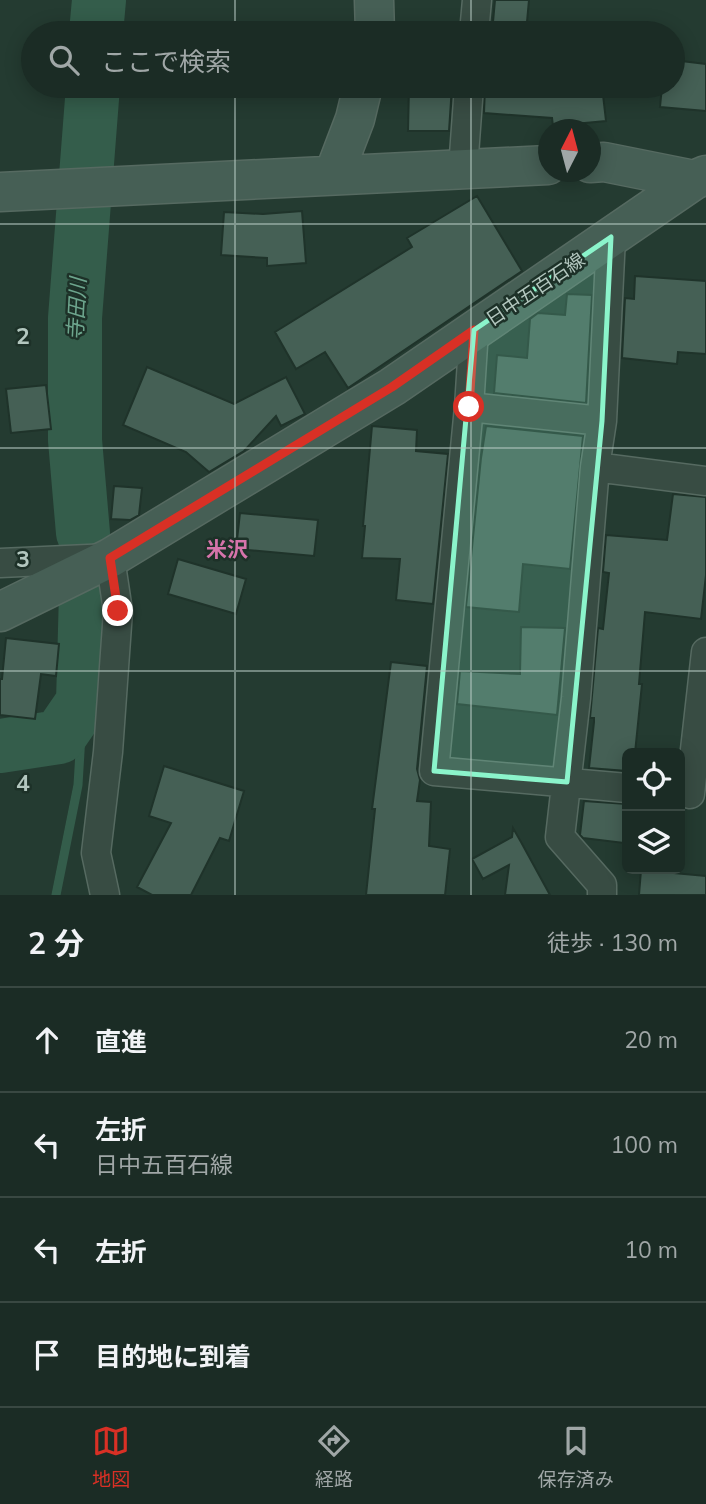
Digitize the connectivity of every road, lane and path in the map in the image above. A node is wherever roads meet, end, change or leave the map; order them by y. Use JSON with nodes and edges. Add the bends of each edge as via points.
{"nodes":[{"id":1,"x":374,"y":0,"type":"edge"},
{"id":2,"x":477,"y":0,"type":"edge"},
{"id":3,"x":375,"y":21,"type":"edge"},
{"id":4,"x":475,"y":21,"type":"edge"},
{"id":5,"x":360,"y":98,"type":"edge"},
{"id":6,"x":468,"y":98,"type":"edge"},
{"id":7,"x":601,"y":162,"type":"edge"},
{"id":8,"x":538,"y":165,"type":"edge"},
{"id":9,"x":464,"y":169,"type":"junction"},
{"id":10,"x":334,"y":174,"type":"junction"},
{"id":11,"x":700,"y":177,"type":"edge"},
{"id":12,"x":0,"y":192,"type":"edge"},
{"id":13,"x":611,"y":237,"type":"junction"},
{"id":14,"x":474,"y":330,"type":"junction"},
{"id":15,"x":469,"y":407,"type":"junction"},
{"id":16,"x":602,"y":421,"type":"junction"},
{"id":17,"x":596,"y":467,"type":"junction"},
{"id":18,"x":706,"y":481,"type":"edge"},
{"id":19,"x":110,"y":558,"type":"junction"},
{"id":20,"x":0,"y":563,"type":"edge"},
{"id":21,"x":0,"y":612,"type":"edge"},
{"id":22,"x":706,"y":652,"type":"edge"},
{"id":23,"x":567,"y":782,"type":"junction"},
{"id":24,"x":622,"y":788,"type":"edge"},
{"id":25,"x":692,"y":794,"type":"edge"},
{"id":26,"x":105,"y":895,"type":"edge"},
{"id":27,"x":602,"y":895,"type":"edge"}],
"edges":[{"from":1,"to":3,"type":"main road"},
{"from":2,"to":4,"type":"street"},
{"from":5,"to":10,"type":"main road"},
{"from":6,"to":9,"type":"street"},
{"from":7,"to":11,"type":"main road"},
{"from":8,"to":9,"type":"main road"},
{"from":9,"to":10,"type":"main road"},
{"from":10,"to":12,"type":"main road"},
{"from":11,"to":13,"type":"main road","name":"日中五百石線"},
{"from":13,"to":14,"type":"main road","name":"日中五百石線"},
{"from":13,"to":16,"type":"street"},
{"from":14,"to":15,"type":"street"},
{"from":14,"to":19,"type":"main road","name":"日中五百石線","via":[[392,387]]},
{"from":15,"to":16,"type":"street"},
{"from":15,"to":23,"type":"street","via":[[434,771]]},
{"from":16,"to":17,"type":"street"},
{"from":17,"to":18,"type":"street"},
{"from":17,"to":23,"type":"street"},
{"from":19,"to":20,"type":"street"},
{"from":19,"to":21,"type":"main road","name":"日中五百石線"},
{"from":19,"to":26,"type":"street","via":[[118,611],[96,853]]},
{"from":22,"to":25,"type":"street"},
{"from":23,"to":24,"type":"street"},
{"from":23,"to":27,"type":"street","via":[[560,837],[602,885]]}]}
